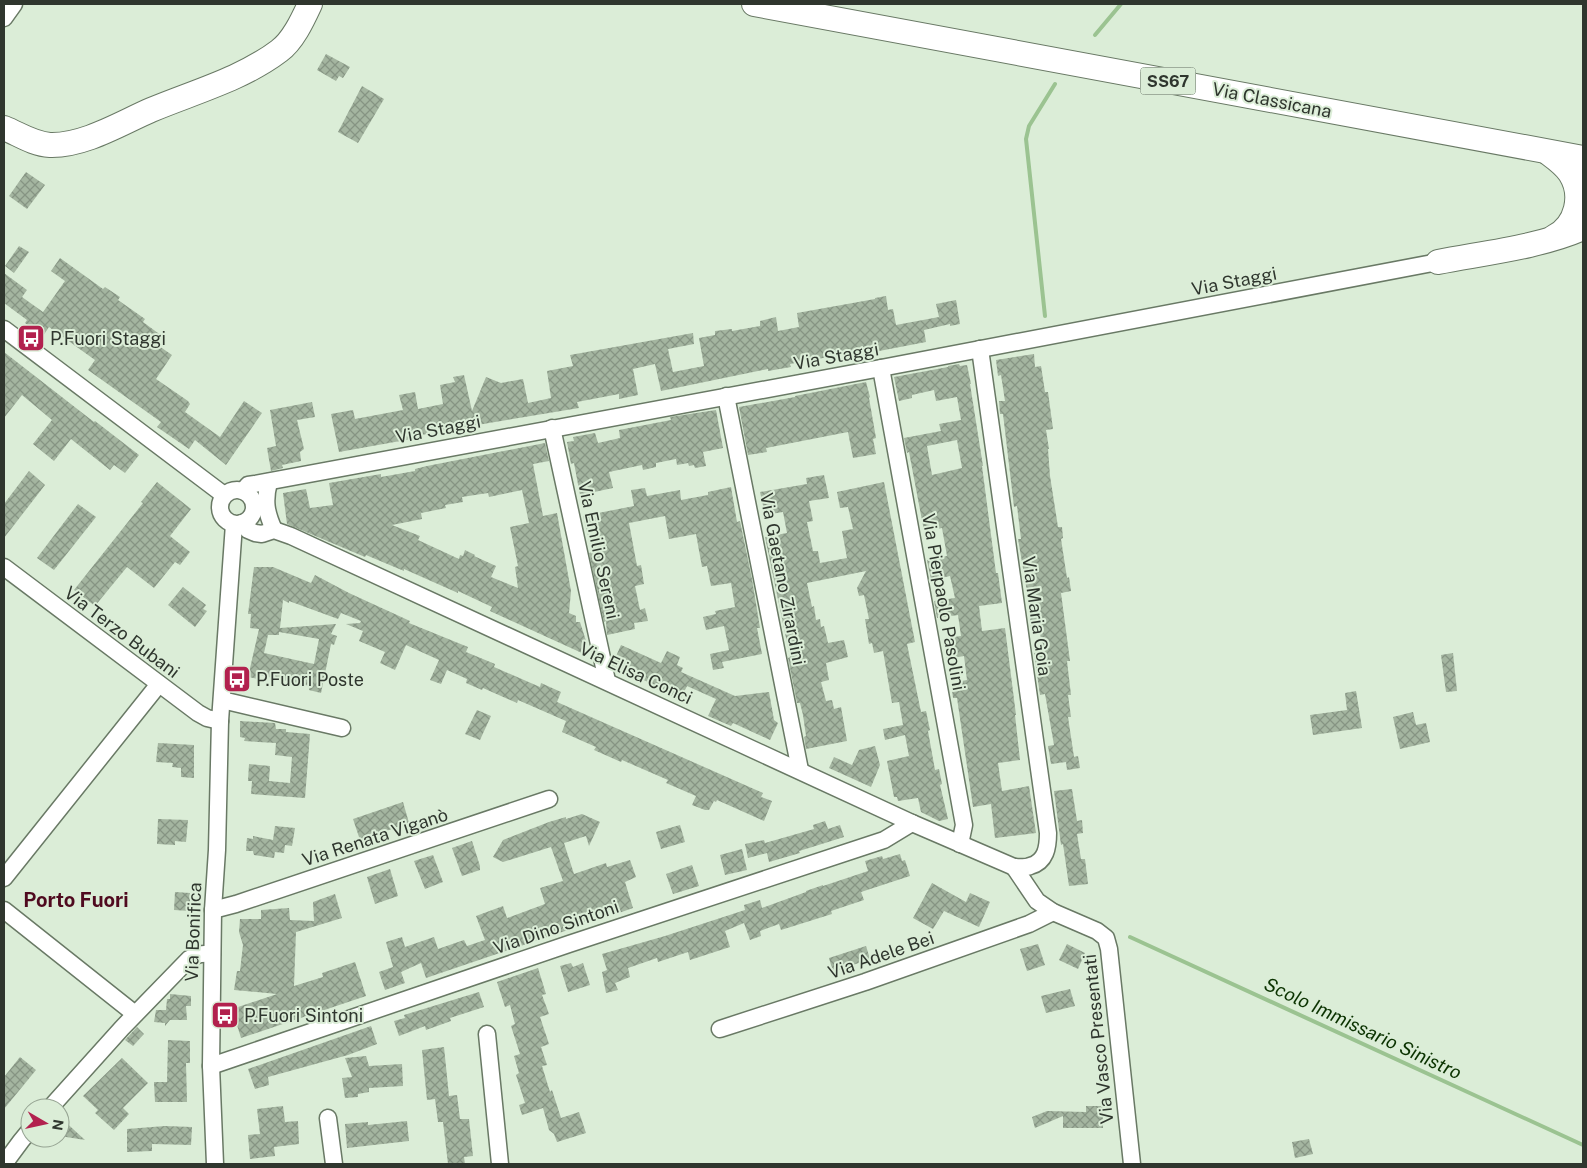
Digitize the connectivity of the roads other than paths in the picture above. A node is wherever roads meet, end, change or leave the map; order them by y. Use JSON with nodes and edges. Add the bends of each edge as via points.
{"nodes":[{"id":1,"x":14,"y":4,"type":"edge"},
{"id":2,"x":310,"y":4,"type":"edge"},
{"id":3,"x":754,"y":4,"type":"edge"},
{"id":4,"x":830,"y":4,"type":"edge"},
{"id":5,"x":4,"y":18,"type":"edge"},
{"id":6,"x":6,"y":127,"type":"edge"},
{"id":7,"x":1583,"y":143,"type":"edge"},
{"id":8,"x":1546,"y":151,"type":"junction"},
{"id":9,"x":1583,"y":158,"type":"edge"},
{"id":10,"x":1583,"y":228,"type":"edge"},
{"id":11,"x":1553,"y":238,"type":"junction"},
{"id":12,"x":1438,"y":262,"type":"joint"},
{"id":13,"x":4,"y":329,"type":"edge"},
{"id":14,"x":980,"y":349,"type":"junction"},
{"id":15,"x":880,"y":368,"type":"junction"},
{"id":16,"x":726,"y":396,"type":"junction"},
{"id":17,"x":552,"y":428,"type":"junction"},
{"id":18,"x":269,"y":482,"type":"junction"},
{"id":19,"x":243,"y":491,"type":"junction"},
{"id":20,"x":224,"y":495,"type":"junction"},
{"id":21,"x":238,"y":524,"type":"junction"},
{"id":22,"x":274,"y":530,"type":"junction"},
{"id":23,"x":4,"y":567,"type":"edge"},
{"id":24,"x":607,"y":681,"type":"junction"},
{"id":25,"x":159,"y":684,"type":"junction"},
{"id":26,"x":222,"y":700,"type":"junction"},
{"id":27,"x":220,"y":721,"type":"junction"},
{"id":28,"x":342,"y":728,"type":"dead end"},
{"id":29,"x":800,"y":770,"type":"junction"},
{"id":30,"x":549,"y":800,"type":"dead end"},
{"id":31,"x":912,"y":823,"type":"junction"},
{"id":32,"x":960,"y":844,"type":"junction"},
{"id":33,"x":1014,"y":867,"type":"junction"},
{"id":34,"x":4,"y":878,"type":"edge"},
{"id":35,"x":4,"y":910,"type":"edge"},
{"id":36,"x":213,"y":910,"type":"junction"},
{"id":37,"x":1053,"y":912,"type":"junction"},
{"id":38,"x":212,"y":954,"type":"junction"},
{"id":39,"x":135,"y":1014,"type":"junction"},
{"id":40,"x":720,"y":1029,"type":"dead end"},
{"id":41,"x":487,"y":1034,"type":"dead end"},
{"id":42,"x":211,"y":1066,"type":"junction"},
{"id":43,"x":59,"y":1098,"type":"edge"},
{"id":44,"x":328,"y":1118,"type":"dead end"},
{"id":45,"x":20,"y":1141,"type":"edge"},
{"id":46,"x":7,"y":1155,"type":"edge"},
{"id":47,"x":215,"y":1164,"type":"edge"},
{"id":48,"x":334,"y":1164,"type":"edge"},
{"id":49,"x":500,"y":1164,"type":"edge"},
{"id":50,"x":1132,"y":1164,"type":"edge"}],
"edges":[{"from":1,"to":5,"type":"street"},
{"from":2,"to":6,"type":"highway","via":[[301,25],[281,50],[251,70],[104,132],[71,143],[50,145],[29,140]]},
{"from":3,"to":8,"type":"highway","name":"Via Classicana","number":"SS67"},
{"from":4,"to":7,"type":"highway","name":"Via Classicana","number":"SS67"},
{"from":8,"to":9,"type":"highway","name":"Via Classicana","number":"SS67"},
{"from":8,"to":11,"type":"highway","via":[[1570,173],[1577,198],[1572,222]]},
{"from":10,"to":11,"type":"highway"},
{"from":11,"to":12,"type":"highway"},
{"from":12,"to":14,"type":"street","name":"Via Staggi"},
{"from":13,"to":20,"type":"street"},
{"from":14,"to":15,"type":"street","name":"Via Staggi"},
{"from":14,"to":33,"type":"street","name":"Via Maria Goia","via":[[1048,833],[1048,847],[1043,858],[1031,866]]},
{"from":15,"to":16,"type":"street","name":"Via Staggi"},
{"from":15,"to":32,"type":"street","name":"Via Pierpaolo Pasolini","via":[[964,824]]},
{"from":16,"to":17,"type":"street","name":"Via Staggi"},
{"from":16,"to":29,"type":"street","name":"Via Gaetano Zirardini"},
{"from":17,"to":18,"type":"street","name":"Via Staggi"},
{"from":17,"to":24,"type":"street","name":"Via Emilio Sereni"},
{"from":18,"to":19,"type":"street","name":"Via Staggi","via":[[248,486]]},
{"from":18,"to":22,"type":"street","via":[[266,508]]},
{"from":19,"to":20,"type":"street","via":[[233,490]]},
{"from":19,"to":21,"type":"street","via":[[254,504],[248,520]]},
{"from":20,"to":21,"type":"street","via":[[220,510],[224,519]]},
{"from":21,"to":22,"type":"street","name":"Via Elisa Conci","via":[[255,533]]},
{"from":21,"to":26,"type":"street","name":"Via Bonifica"},
{"from":22,"to":24,"type":"street","name":"Via Elisa Conci"},
{"from":23,"to":25,"type":"street","name":"Via Terzo Bubani"},
{"from":24,"to":29,"type":"street","name":"Via Elisa Conci"},
{"from":25,"to":27,"type":"street","name":"Via Terzo Bubani","via":[[198,713]]},
{"from":25,"to":34,"type":"street"},
{"from":26,"to":27,"type":"street","name":"Via Bonifica"},
{"from":26,"to":28,"type":"street"},
{"from":27,"to":36,"type":"street","name":"Via Bonifica"},
{"from":29,"to":31,"type":"street","name":"Via Elisa Conci"},
{"from":30,"to":36,"type":"street","name":"Via Renata Viganò"},
{"from":31,"to":32,"type":"street","name":"Via Elisa Conci"},
{"from":31,"to":42,"type":"street","name":"Via Dino Sintoni","via":[[884,840]]},
{"from":32,"to":33,"type":"street","name":"Via Elisa Conci"},
{"from":33,"to":37,"type":"street","name":"Via Vasco Presentati","via":[[1037,900]]},
{"from":35,"to":39,"type":"street"},
{"from":36,"to":38,"type":"street","name":"Via Bonifica"},
{"from":37,"to":40,"type":"street","name":"Via Adele Bei","via":[[1029,924],[865,982]]},
{"from":37,"to":50,"type":"street","name":"Via Vasco Presentati","via":[[1106,938]]},
{"from":38,"to":39,"type":"street","via":[[195,955]]},
{"from":38,"to":42,"type":"street","name":"Via Bonifica"},
{"from":39,"to":43,"type":"street"},
{"from":41,"to":49,"type":"street"},
{"from":42,"to":47,"type":"street","name":"Via Bonifica"},
{"from":44,"to":48,"type":"street"},
{"from":45,"to":46,"type":"street"}]}
